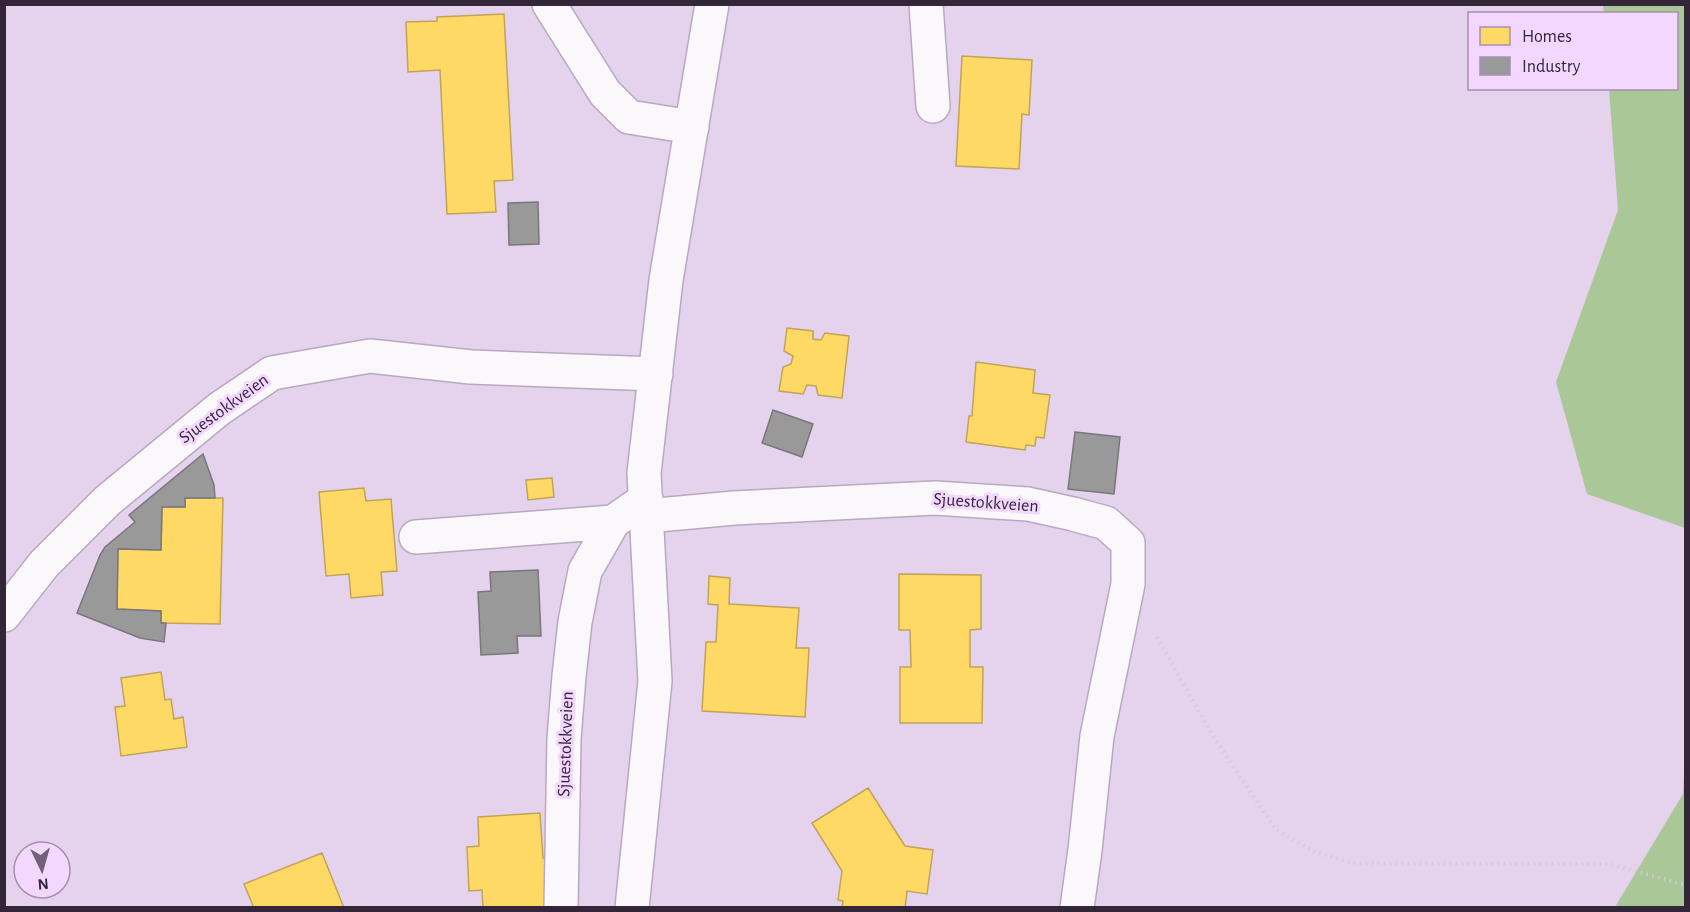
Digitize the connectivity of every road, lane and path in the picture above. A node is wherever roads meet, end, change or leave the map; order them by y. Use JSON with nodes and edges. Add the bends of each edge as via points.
{"nodes":[{"id":1,"x":549,"y":4,"type":"edge"},
{"id":2,"x":712,"y":4,"type":"edge"},
{"id":3,"x":926,"y":4,"type":"edge"},
{"id":4,"x":933,"y":106,"type":"dead end"},
{"id":5,"x":692,"y":127,"type":"junction"},
{"id":6,"x":656,"y":374,"type":"junction"},
{"id":7,"x":646,"y":508,"type":"junction"},
{"id":8,"x":613,"y":522,"type":"junction"},
{"id":9,"x":416,"y":537,"type":"dead end"},
{"id":10,"x":1128,"y":584,"type":"junction"},
{"id":11,"x":4,"y":615,"type":"edge"},
{"id":12,"x":1686,"y":885,"type":"edge"},
{"id":13,"x":561,"y":908,"type":"edge"},
{"id":14,"x":632,"y":908,"type":"edge"},
{"id":15,"x":1077,"y":908,"type":"edge"}],
"edges":[{"from":1,"to":5,"type":"street","via":[[605,93],[629,117]]},
{"from":2,"to":5,"type":"street"},
{"from":3,"to":4,"type":"street"},
{"from":5,"to":6,"type":"street","via":[[666,280]]},
{"from":6,"to":7,"type":"street","via":[[645,473]]},
{"from":6,"to":11,"type":"street","name":"Sjuestokkveien","via":[[471,367],[370,356],[272,373],[219,409],[107,501],[44,564]]},
{"from":7,"to":8,"type":"street","name":"Sjuestokkveien"},
{"from":7,"to":10,"type":"street","name":"Sjuestokkveien","via":[[734,508],[935,498],[1029,504],[1107,523],[1128,543]]},
{"from":7,"to":14,"type":"street","via":[[655,681]]},
{"from":8,"to":9,"type":"street"},
{"from":8,"to":13,"type":"street","name":"Sjuestokkveien","via":[[585,571],[575,622],[564,739]]},
{"from":10,"to":12,"type":"path","via":[[1210,731],[1275,829],[1315,852],[1353,863],[1609,864]]},
{"from":10,"to":15,"type":"street","name":"Sjuestokkveien","via":[[1097,736]]}]}
